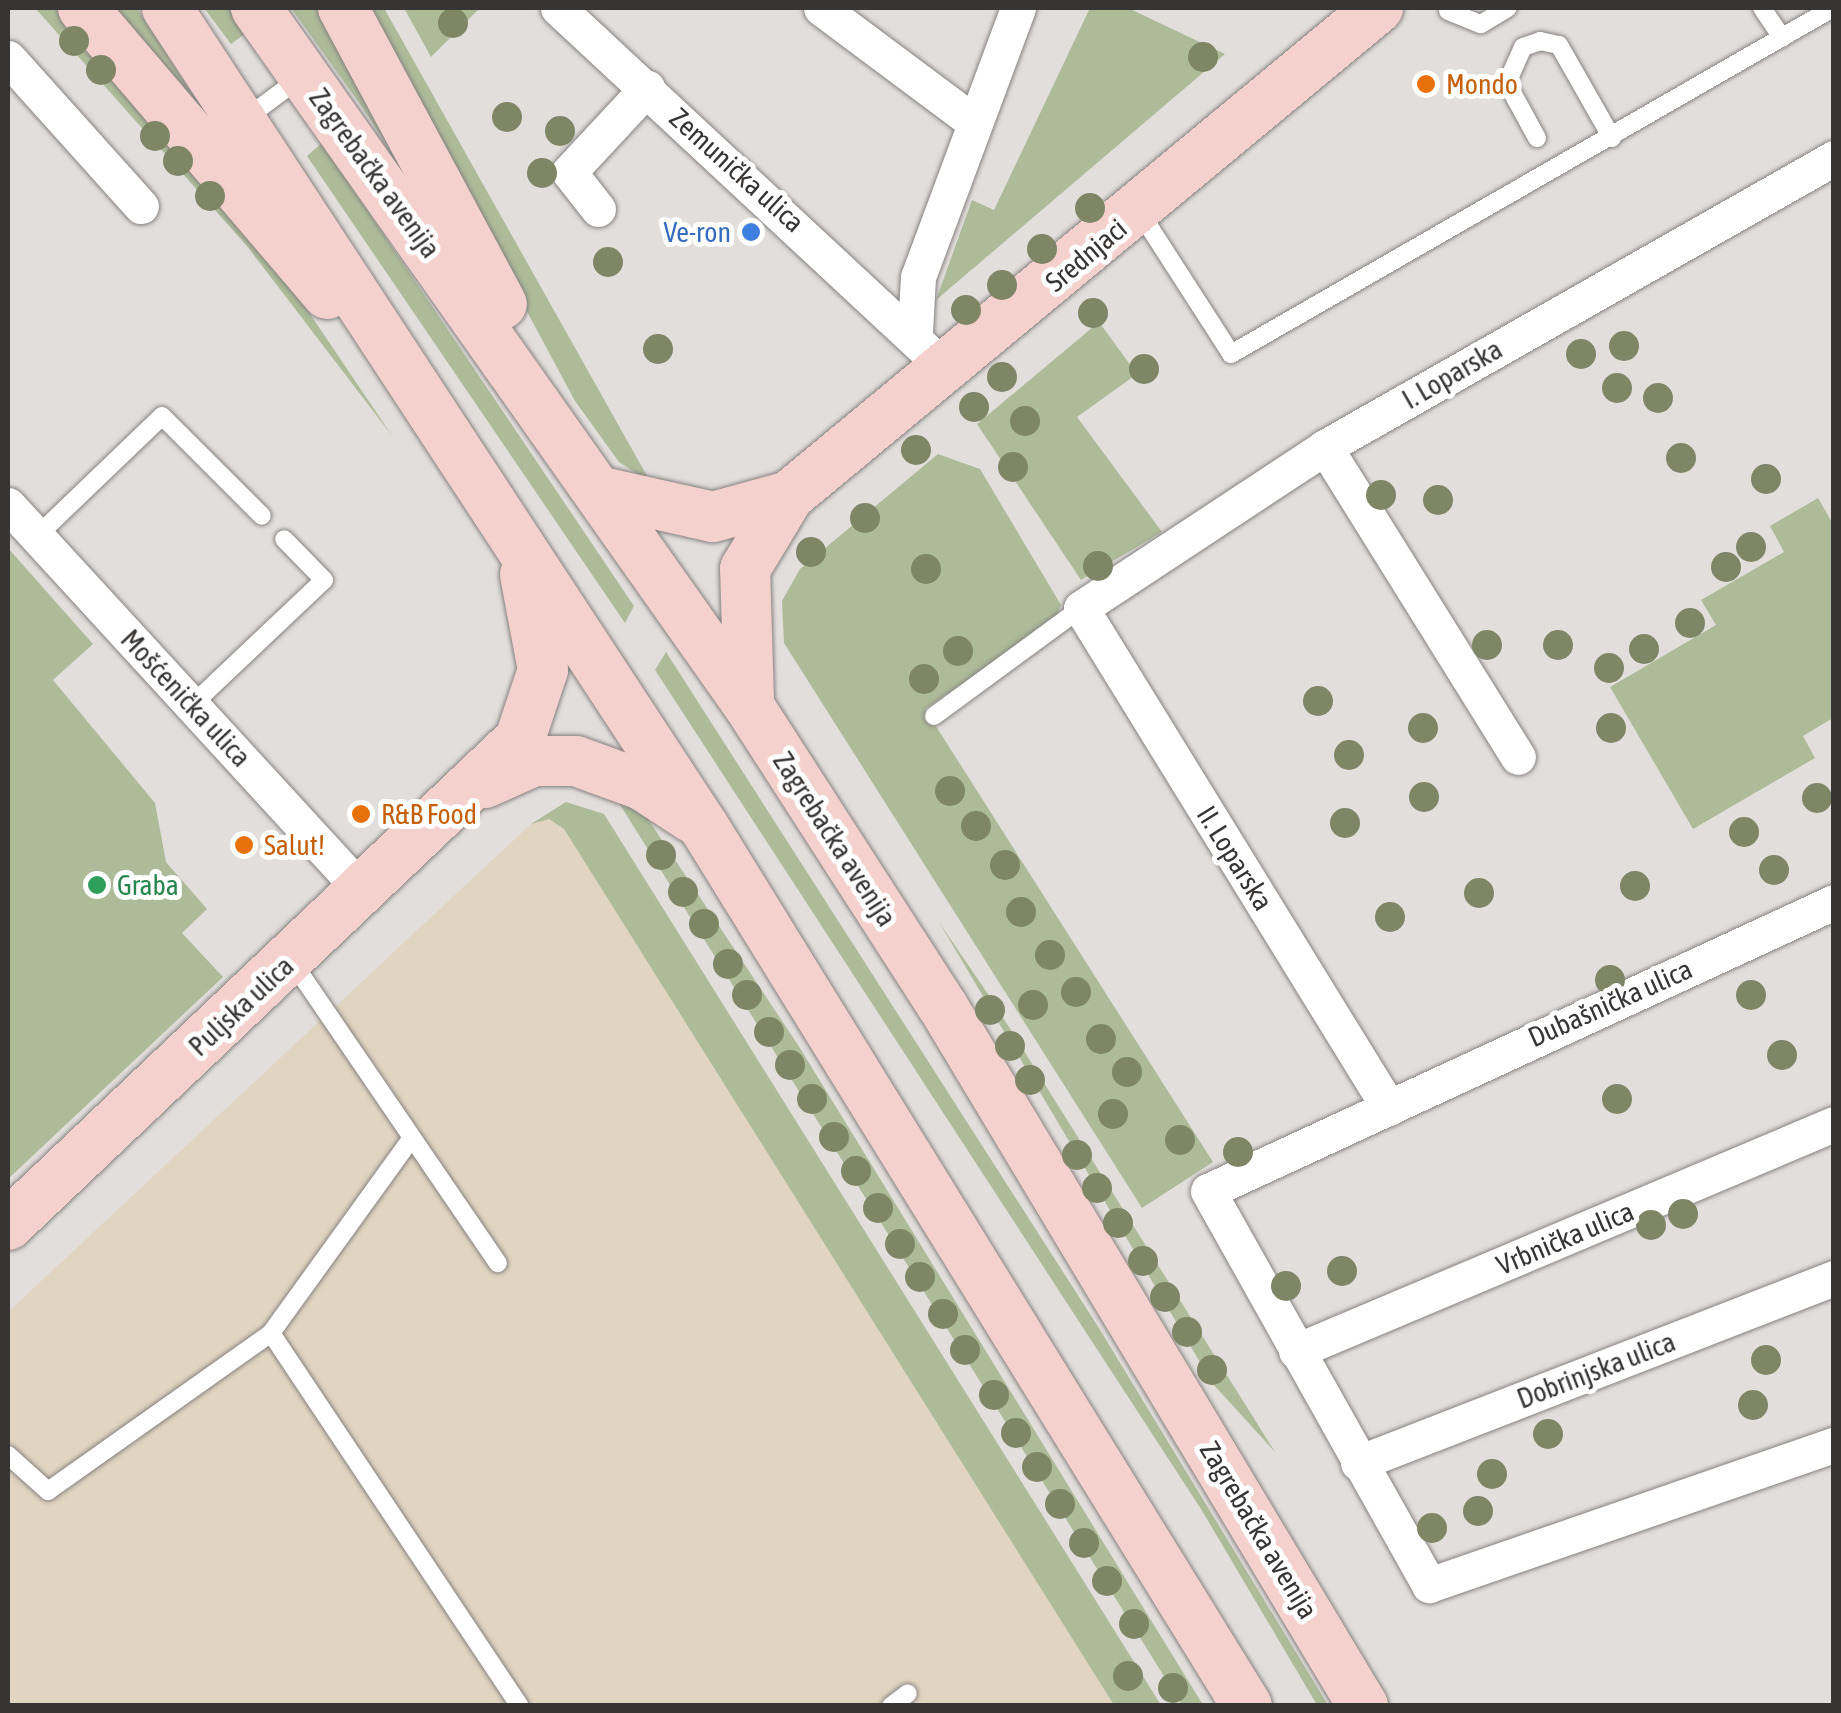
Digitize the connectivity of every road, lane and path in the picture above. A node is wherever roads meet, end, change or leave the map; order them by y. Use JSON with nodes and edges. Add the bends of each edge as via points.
{"nodes":[{"id":1,"x":84,"y":8,"type":"edge"},
{"id":2,"x":167,"y":8,"type":"edge"},
{"id":3,"x":256,"y":8,"type":"edge"},
{"id":4,"x":343,"y":8,"type":"edge"},
{"id":5,"x":558,"y":8,"type":"edge"},
{"id":6,"x":821,"y":8,"type":"edge"},
{"id":7,"x":1018,"y":8,"type":"edge"},
{"id":8,"x":1378,"y":8,"type":"edge"},
{"id":9,"x":1508,"y":8,"type":"edge"},
{"id":10,"x":1762,"y":8,"type":"edge"},
{"id":11,"x":1833,"y":8,"type":"edge"},
{"id":12,"x":1448,"y":11,"type":"dead end"},
{"id":13,"x":1782,"y":38,"type":"junction"},
{"id":14,"x":8,"y":58,"type":"edge"},
{"id":15,"x":304,"y":75,"type":"junction"},
{"id":16,"x":647,"y":88,"type":"junction"},
{"id":17,"x":244,"y":120,"type":"junction"},
{"id":18,"x":970,"y":120,"type":"junction"},
{"id":19,"x":1537,"y":138,"type":"dead end"},
{"id":20,"x":1612,"y":138,"type":"junction"},
{"id":21,"x":1834,"y":158,"type":"edge"},
{"id":22,"x":140,"y":206,"type":"dead end"},
{"id":23,"x":598,"y":209,"type":"dead end"},
{"id":24,"x":1139,"y":211,"type":"junction"},
{"id":25,"x":929,"y":349,"type":"junction"},
{"id":26,"x":434,"y":419,"type":"junction"},
{"id":27,"x":1325,"y":447,"type":"junction"},
{"id":28,"x":601,"y":486,"type":"junction"},
{"id":29,"x":789,"y":496,"type":"junction"},
{"id":30,"x":8,"y":505,"type":"edge"},
{"id":31,"x":262,"y":516,"type":"dead end"},
{"id":32,"x":508,"y":533,"type":"junction"},
{"id":33,"x":36,"y":536,"type":"junction"},
{"id":34,"x":284,"y":539,"type":"dead end"},
{"id":35,"x":1081,"y":608,"type":"junction"},
{"id":36,"x":193,"y":704,"type":"junction"},
{"id":37,"x":749,"y":706,"type":"junction"},
{"id":38,"x":934,"y":716,"type":"dead end"},
{"id":39,"x":1518,"y":757,"type":"dead end"},
{"id":40,"x":476,"y":788,"type":"junction"},
{"id":41,"x":704,"y":827,"type":"junction"},
{"id":42,"x":363,"y":892,"type":"junction"},
{"id":43,"x":1834,"y":902,"type":"edge"},
{"id":44,"x":291,"y":960,"type":"junction"},
{"id":45,"x":1389,"y":1108,"type":"junction"},
{"id":46,"x":1834,"y":1124,"type":"edge"},
{"id":47,"x":411,"y":1139,"type":"junction"},
{"id":48,"x":8,"y":1226,"type":"edge"},
{"id":49,"x":498,"y":1263,"type":"dead end"},
{"id":50,"x":1834,"y":1278,"type":"edge"},
{"id":51,"x":271,"y":1333,"type":"junction"},
{"id":52,"x":1296,"y":1351,"type":"junction"},
{"id":53,"x":1834,"y":1445,"type":"edge"},
{"id":54,"x":8,"y":1455,"type":"edge"},
{"id":55,"x":1358,"y":1463,"type":"junction"},
{"id":56,"x":908,"y":1693,"type":"dead end"},
{"id":57,"x":520,"y":1706,"type":"edge"},
{"id":58,"x":891,"y":1706,"type":"edge"},
{"id":59,"x":1247,"y":1706,"type":"edge"},
{"id":60,"x":1363,"y":1706,"type":"edge"}],
"edges":[{"from":1,"to":26,"type":"main road"},
{"from":2,"to":17,"type":"main road"},
{"from":3,"to":15,"type":"main road","name":"Zagrebačka avenija"},
{"from":4,"to":28,"type":"main road"},
{"from":5,"to":16,"type":"street","name":"Zemunička ulica"},
{"from":6,"to":18,"type":"street"},
{"from":7,"to":18,"type":"street"},
{"from":8,"to":24,"type":"main road","name":"Srednjaci"},
{"from":9,"to":12,"type":"lane","via":[[1481,24]]},
{"from":10,"to":13,"type":"lane"},
{"from":11,"to":13,"type":"lane"},
{"from":13,"to":20,"type":"lane"},
{"from":14,"to":22,"type":"street"},
{"from":15,"to":17,"type":"lane"},
{"from":15,"to":28,"type":"main road","name":"Zagrebačka avenija"},
{"from":16,"to":23,"type":"street","via":[[569,172]]},
{"from":16,"to":25,"type":"street","name":"Zemunička ulica"},
{"from":17,"to":26,"type":"main road"},
{"from":18,"to":25,"type":"street","via":[[918,277]]},
{"from":19,"to":20,"type":"lane","via":[[1507,83],[1524,47],[1540,40],[1558,45]]},
{"from":20,"to":24,"type":"lane","via":[[1231,354]]},
{"from":21,"to":27,"type":"street","name":"I. Loparska"},
{"from":24,"to":25,"type":"main road","name":"Srednjaci"},
{"from":25,"to":29,"type":"main road","name":"Srednjaci"},
{"from":26,"to":32,"type":"main road"},
{"from":27,"to":35,"type":"street","name":"I. Loparska"},
{"from":27,"to":39,"type":"street"},
{"from":28,"to":29,"type":"main road","via":[[713,517]]},
{"from":28,"to":37,"type":"main road","name":"Zagrebačka avenija"},
{"from":29,"to":37,"type":"main road","via":[[744,569]]},
{"from":30,"to":33,"type":"street","name":"Mošćenička ulica"},
{"from":31,"to":33,"type":"lane","via":[[162,416]]},
{"from":32,"to":40,"type":"main road","via":[[539,628],[541,685],[532,722]]},
{"from":32,"to":41,"type":"main road"},
{"from":33,"to":36,"type":"street","name":"Mošćenička ulica"},
{"from":34,"to":36,"type":"lane","via":[[324,580]]},
{"from":35,"to":38,"type":"lane"},
{"from":35,"to":45,"type":"street","name":"II. Loparska"},
{"from":36,"to":42,"type":"street","name":"Mošćenička ulica"},
{"from":37,"to":60,"type":"main road","name":"Zagrebačka avenija","via":[[953,1022]]},
{"from":40,"to":41,"type":"main road","via":[[534,761],[576,762],[642,785]]},
{"from":40,"to":42,"type":"main road","name":"Puljska ulica"},
{"from":41,"to":59,"type":"main road"},
{"from":42,"to":44,"type":"main road","name":"Puljska ulica"},
{"from":43,"to":45,"type":"street","name":"Dubašnička ulica"},
{"from":44,"to":47,"type":"lane"},
{"from":44,"to":48,"type":"main road","name":"Puljska ulica"},
{"from":45,"to":52,"type":"street","name":"Dubašnička ulica","via":[[1208,1191]]},
{"from":46,"to":52,"type":"street","name":"Vrbnička ulica"},
{"from":47,"to":49,"type":"lane"},
{"from":47,"to":51,"type":"lane"},
{"from":50,"to":55,"type":"street","name":"Dobrinjska ulica"},
{"from":51,"to":54,"type":"lane","via":[[48,1491]]},
{"from":51,"to":57,"type":"lane"},
{"from":52,"to":55,"type":"street"},
{"from":53,"to":55,"type":"street","via":[[1428,1585]]},
{"from":56,"to":58,"type":"lane"}]}
